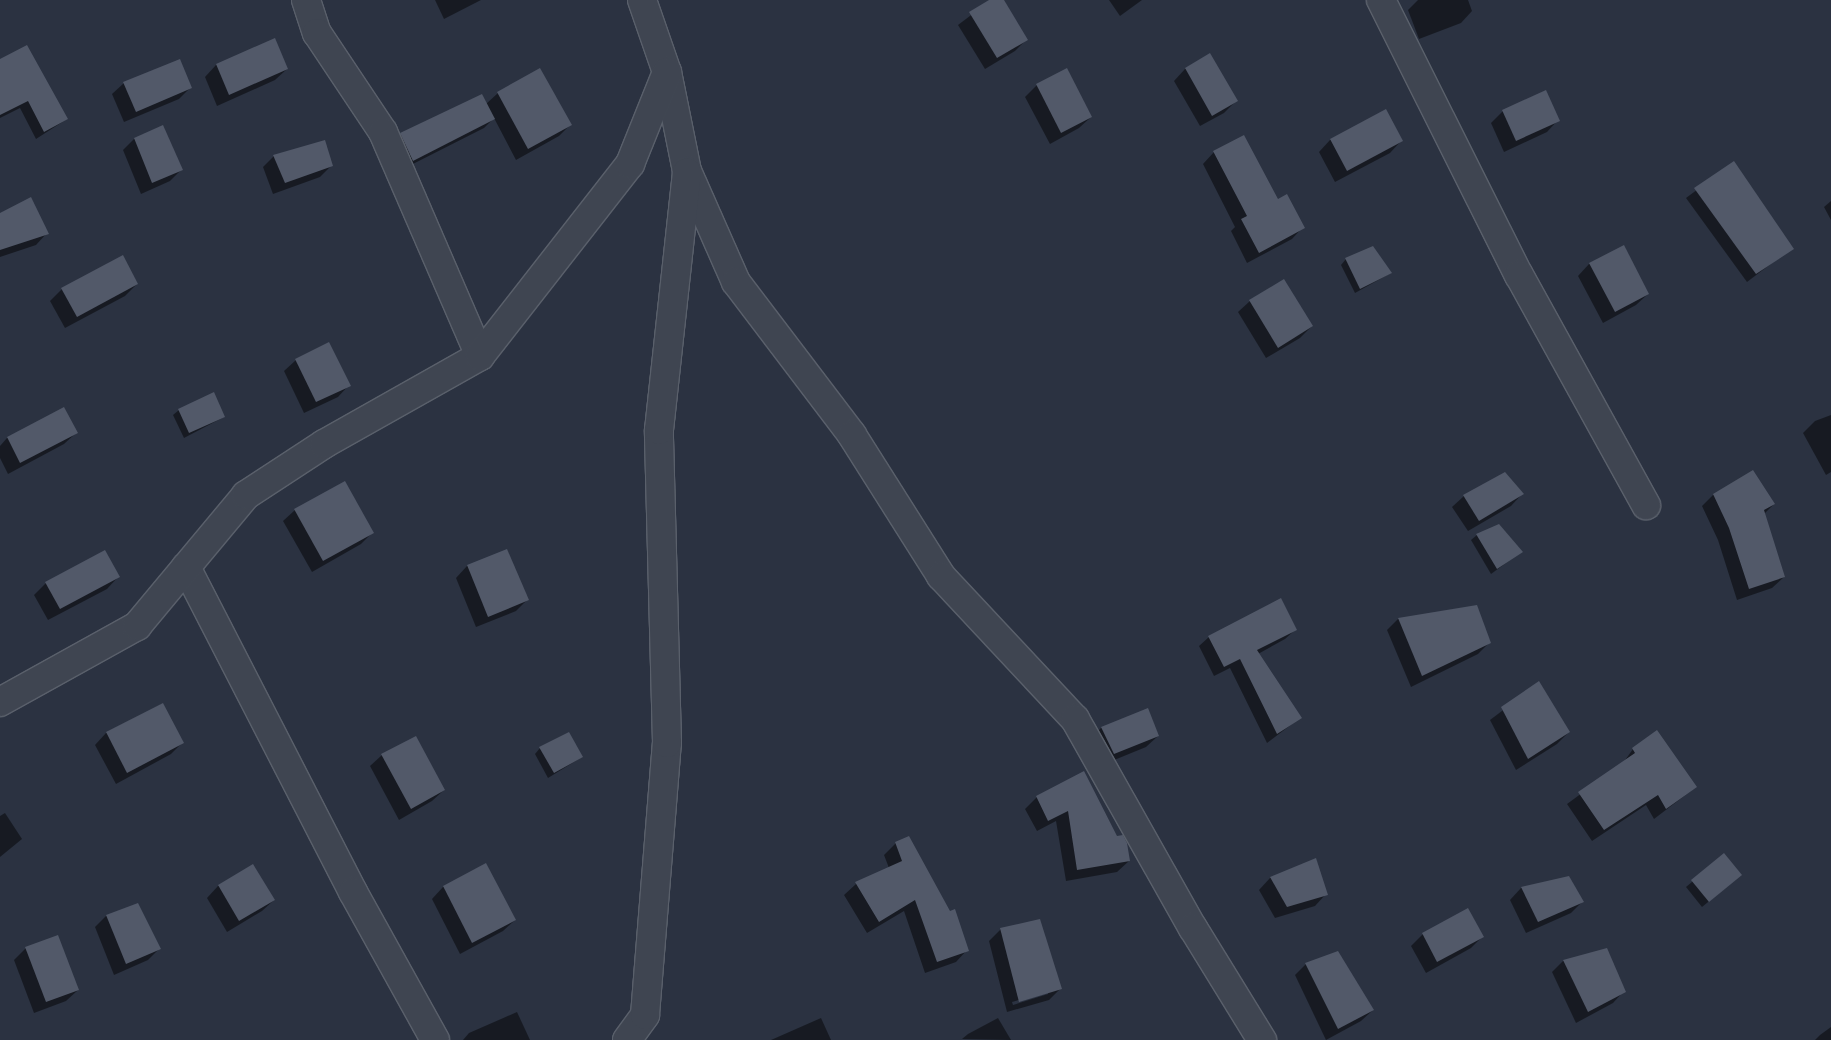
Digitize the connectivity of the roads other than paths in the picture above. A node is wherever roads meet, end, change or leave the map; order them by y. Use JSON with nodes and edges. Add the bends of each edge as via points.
{"nodes":[{"id":1,"x":306,"y":0,"type":"edge"},
{"id":2,"x":642,"y":0,"type":"edge"},
{"id":3,"x":1381,"y":0,"type":"edge"},
{"id":4,"x":667,"y":72,"type":"junction"},
{"id":5,"x":687,"y":171,"type":"junction"},
{"id":6,"x":480,"y":356,"type":"junction"},
{"id":7,"x":1646,"y":505,"type":"dead end"},
{"id":8,"x":186,"y":567,"type":"junction"},
{"id":9,"x":0,"y":702,"type":"edge"},
{"id":10,"x":435,"y":1040,"type":"edge"},
{"id":11,"x":627,"y":1040,"type":"edge"},
{"id":12,"x":1262,"y":1040,"type":"edge"}],
"edges":[{"from":1,"to":6,"type":"street","via":[[317,33],[382,132]]},
{"from":2,"to":4,"type":"street"},
{"from":3,"to":7,"type":"street","via":[[1519,275]]},
{"from":4,"to":5,"type":"street"},
{"from":4,"to":6,"type":"street","via":[[630,164]]},
{"from":5,"to":11,"type":"street","via":[[659,430],[667,743],[645,1015]]},
{"from":5,"to":12,"type":"street","via":[[736,282],[852,435],[940,576],[1074,720],[1193,928]]},
{"from":6,"to":8,"type":"street","via":[[324,444],[246,495]]},
{"from":8,"to":9,"type":"street","via":[[137,626]]},
{"from":8,"to":10,"type":"street","via":[[353,892]]}]}
